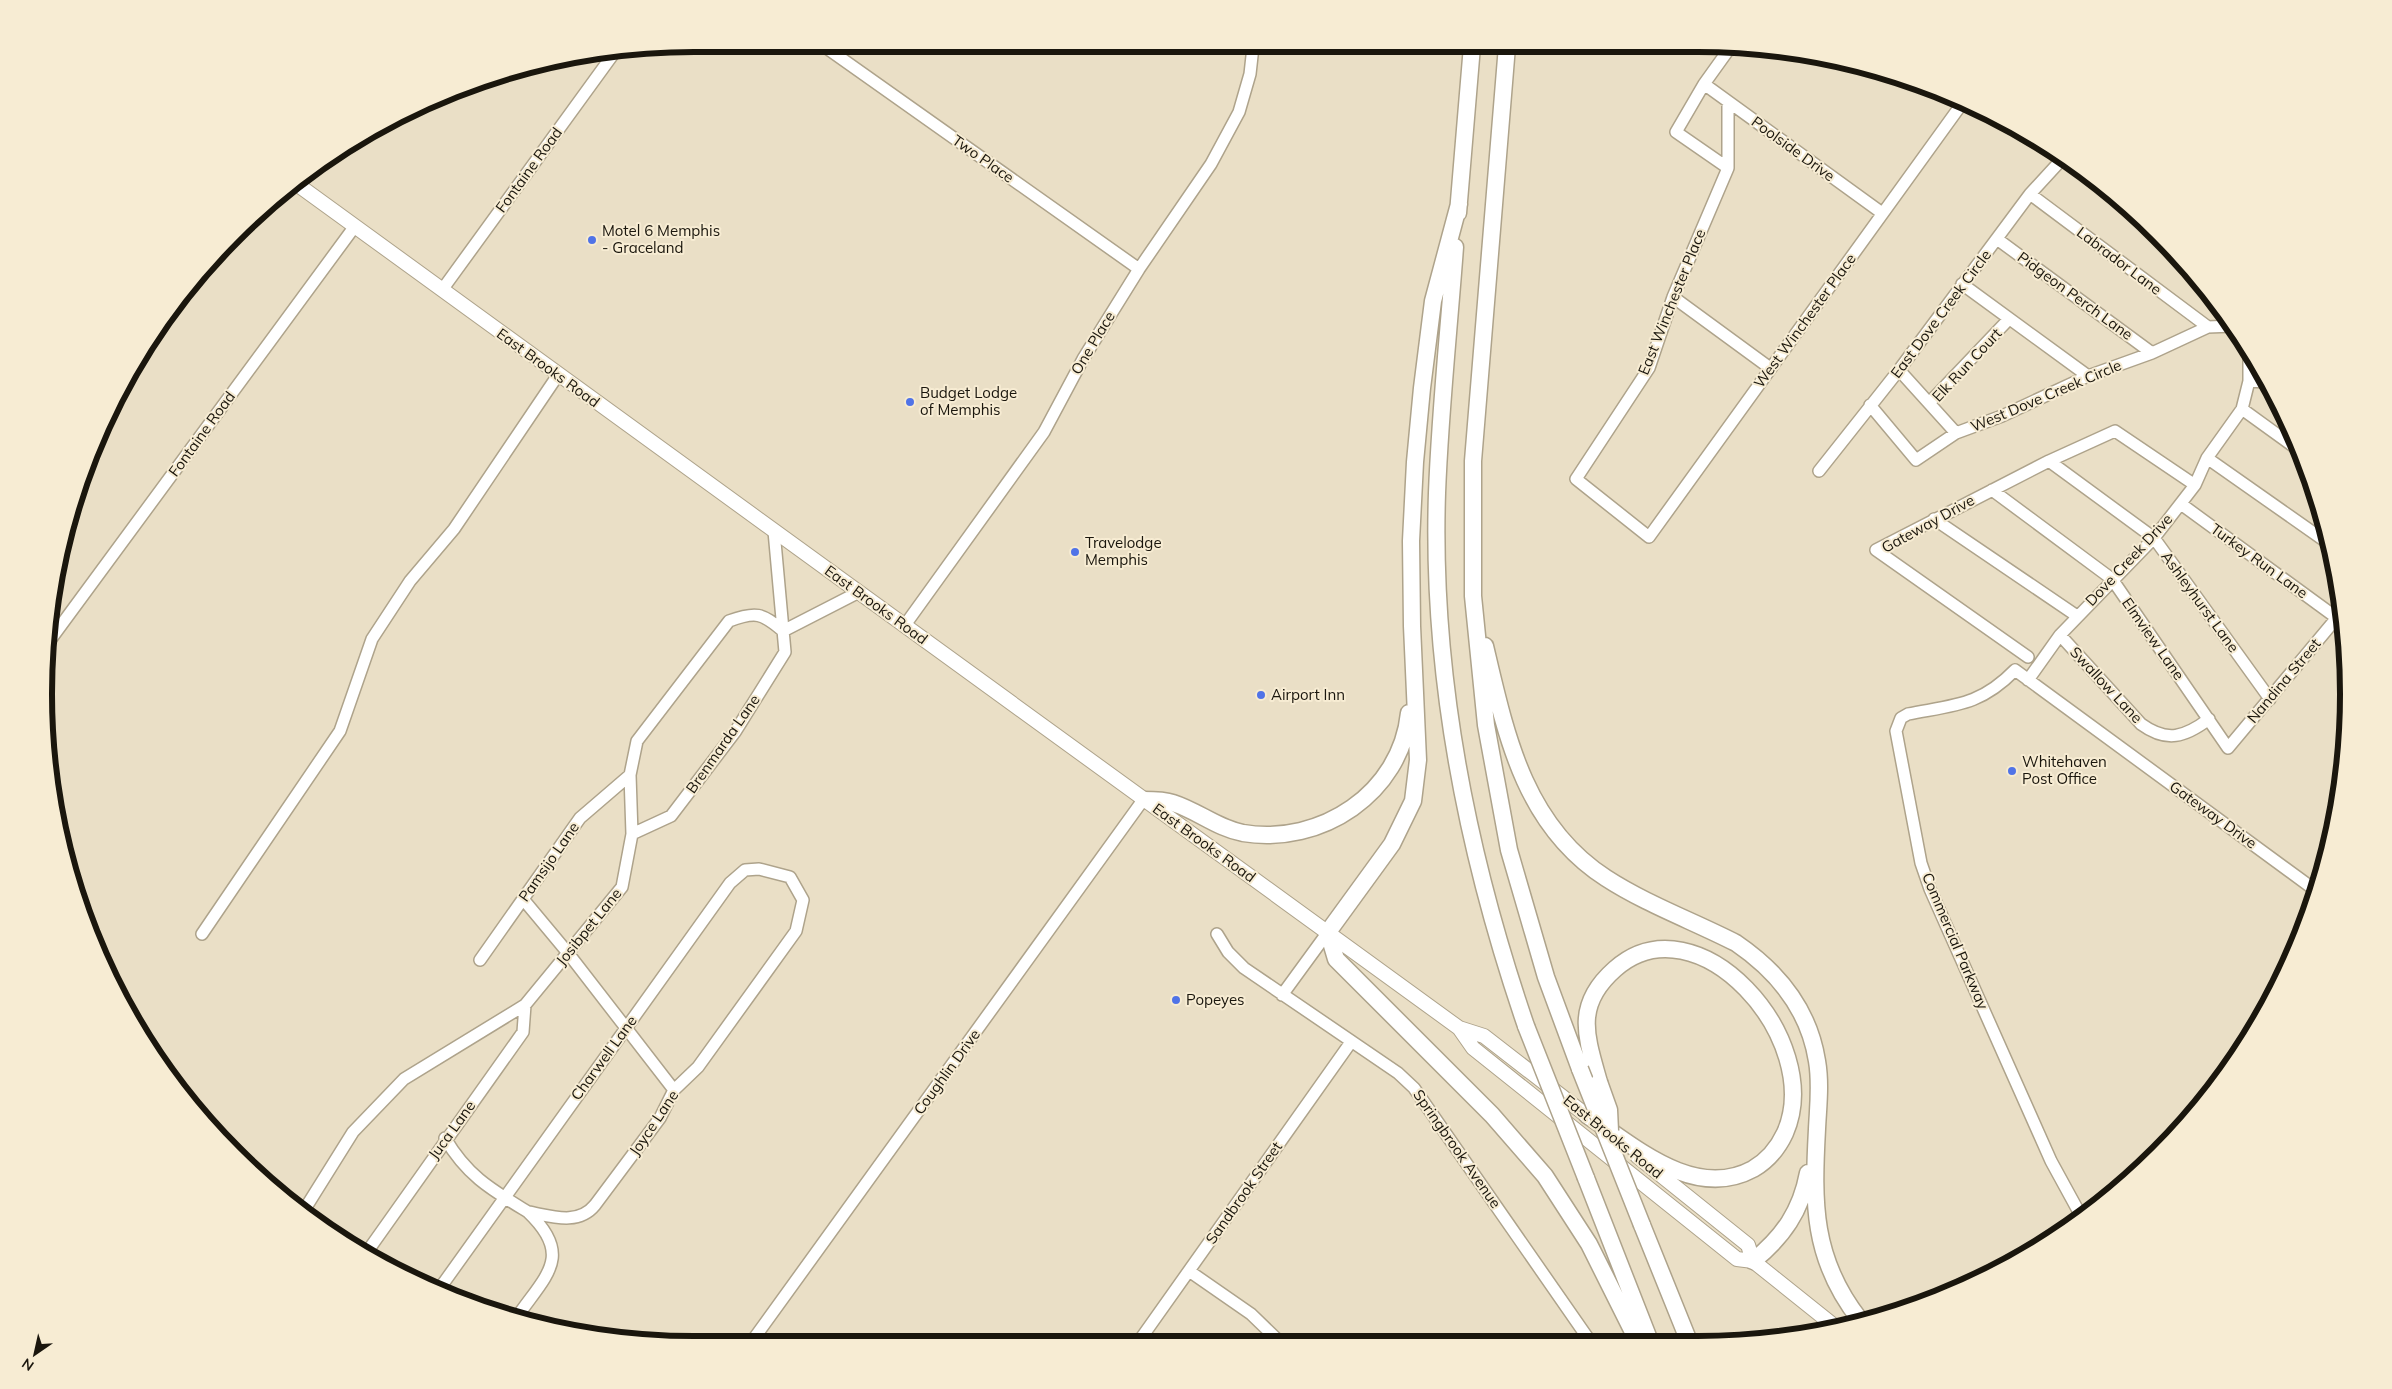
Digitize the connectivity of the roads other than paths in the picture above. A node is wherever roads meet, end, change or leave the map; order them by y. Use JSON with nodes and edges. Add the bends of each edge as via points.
{"nodes":[{"id":1,"x":834,"y":52,"type":"edge"},
{"id":2,"x":1252,"y":52,"type":"edge"},
{"id":3,"x":1472,"y":52,"type":"edge"},
{"id":4,"x":1507,"y":52,"type":"edge"},
{"id":5,"x":1726,"y":53,"type":"edge"},
{"id":6,"x":610,"y":58,"type":"edge"},
{"id":7,"x":1704,"y":84,"type":"junction"},
{"id":8,"x":1728,"y":102,"type":"junction"},
{"id":9,"x":1959,"y":108,"type":"edge"},
{"id":10,"x":2058,"y":164,"type":"edge"},
{"id":11,"x":1728,"y":168,"type":"junction"},
{"id":12,"x":301,"y":187,"type":"edge"},
{"id":13,"x":2030,"y":194,"type":"junction"},
{"id":14,"x":1459,"y":204,"type":"junction"},
{"id":15,"x":1882,"y":213,"type":"junction"},
{"id":16,"x":355,"y":226,"type":"junction"},
{"id":17,"x":1997,"y":239,"type":"junction"},
{"id":18,"x":1138,"y":269,"type":"junction"},
{"id":19,"x":1962,"y":284,"type":"junction"},
{"id":20,"x":442,"y":290,"type":"junction"},
{"id":21,"x":1673,"y":298,"type":"junction"},
{"id":22,"x":2009,"y":319,"type":"junction"},
{"id":23,"x":2223,"y":326,"type":"edge"},
{"id":24,"x":2208,"y":327,"type":"junction"},
{"id":25,"x":2152,"y":354,"type":"junction"},
{"id":26,"x":2249,"y":367,"type":"edge"},
{"id":27,"x":1770,"y":368,"type":"junction"},
{"id":28,"x":1899,"y":370,"type":"junction"},
{"id":29,"x":558,"y":375,"type":"junction"},
{"id":30,"x":2088,"y":376,"type":"junction"},
{"id":31,"x":2249,"y":381,"type":"junction"},
{"id":32,"x":2257,"y":382,"type":"edge"},
{"id":33,"x":1929,"y":403,"type":"junction"},
{"id":34,"x":1870,"y":406,"type":"junction"},
{"id":35,"x":2242,"y":409,"type":"junction"},
{"id":36,"x":1956,"y":433,"type":"junction"},
{"id":37,"x":2288,"y":442,"type":"edge"},
{"id":38,"x":2207,"y":458,"type":"junction"},
{"id":39,"x":2049,"y":461,"type":"junction"},
{"id":40,"x":1818,"y":471,"type":"dead end"},
{"id":41,"x":2195,"y":485,"type":"junction"},
{"id":42,"x":1992,"y":490,"type":"junction"},
{"id":43,"x":2181,"y":504,"type":"junction"},
{"id":44,"x":1934,"y":519,"type":"junction"},
{"id":45,"x":774,"y":531,"type":"junction"},
{"id":46,"x":1649,"y":537,"type":"joint"},
{"id":47,"x":2320,"y":537,"type":"edge"},
{"id":48,"x":2154,"y":538,"type":"junction"},
{"id":49,"x":2112,"y":579,"type":"junction"},
{"id":50,"x":859,"y":592,"type":"junction"},
{"id":51,"x":1473,"y":596,"type":"junction"},
{"id":52,"x":2334,"y":613,"type":"edge"},
{"id":53,"x":2077,"y":616,"type":"junction"},
{"id":54,"x":2335,"y":621,"type":"edge"},
{"id":55,"x":904,"y":626,"type":"junction"},
{"id":56,"x":56,"y":632,"type":"edge"},
{"id":57,"x":783,"y":632,"type":"junction"},
{"id":58,"x":2060,"y":635,"type":"junction"},
{"id":59,"x":2028,"y":657,"type":"dead end"},
{"id":60,"x":2015,"y":670,"type":"joint"},
{"id":61,"x":1412,"y":678,"type":"junction"},
{"id":62,"x":2028,"y":680,"type":"junction"},
{"id":63,"x":2270,"y":698,"type":"junction"},
{"id":64,"x":2209,"y":719,"type":"junction"},
{"id":65,"x":2228,"y":748,"type":"joint"},
{"id":66,"x":630,"y":775,"type":"junction"},
{"id":67,"x":1143,"y":800,"type":"junction"},
{"id":68,"x":632,"y":834,"type":"junction"},
{"id":69,"x":790,"y":877,"type":"joint"},
{"id":70,"x":2310,"y":886,"type":"edge"},
{"id":71,"x":523,"y":899,"type":"junction"},
{"id":72,"x":1328,"y":932,"type":"junction"},
{"id":73,"x":202,"y":934,"type":"dead end"},
{"id":74,"x":1217,"y":934,"type":"dead end"},
{"id":75,"x":568,"y":953,"type":"junction"},
{"id":76,"x":480,"y":960,"type":"dead end"},
{"id":77,"x":1282,"y":995,"type":"junction"},
{"id":78,"x":525,"y":1005,"type":"junction"},
{"id":79,"x":626,"y":1027,"type":"junction"},
{"id":80,"x":1459,"y":1028,"type":"junction"},
{"id":81,"x":1351,"y":1042,"type":"junction"},
{"id":82,"x":674,"y":1090,"type":"junction"},
{"id":83,"x":1587,"y":1115,"type":"junction"},
{"id":84,"x":1817,"y":1129,"type":"junction"},
{"id":85,"x":445,"y":1138,"type":"junction"},
{"id":86,"x":1611,"y":1144,"type":"junction"},
{"id":87,"x":504,"y":1197,"type":"junction"},
{"id":88,"x":307,"y":1206,"type":"edge"},
{"id":89,"x":2078,"y":1211,"type":"edge"},
{"id":90,"x":528,"y":1212,"type":"junction"},
{"id":91,"x":370,"y":1248,"type":"edge"},
{"id":92,"x":1753,"y":1262,"type":"junction"},
{"id":93,"x":1189,"y":1270,"type":"junction"},
{"id":94,"x":442,"y":1285,"type":"edge"},
{"id":95,"x":520,"y":1312,"type":"edge"},
{"id":96,"x":1858,"y":1316,"type":"edge"},
{"id":97,"x":1829,"y":1323,"type":"edge"},
{"id":98,"x":756,"y":1336,"type":"edge"},
{"id":99,"x":1143,"y":1336,"type":"edge"},
{"id":100,"x":1274,"y":1336,"type":"edge"},
{"id":101,"x":1587,"y":1336,"type":"edge"},
{"id":102,"x":1635,"y":1336,"type":"edge"},
{"id":103,"x":1648,"y":1336,"type":"edge"},
{"id":104,"x":1687,"y":1336,"type":"edge"}],
"edges":[{"from":1,"to":18,"type":"street","name":"Two Place"},
{"from":2,"to":18,"type":"street","name":"One Place","via":[[1240,112],[1211,164]]},
{"from":3,"to":14,"type":"highway"},
{"from":4,"to":51,"type":"highway","via":[[1473,461]]},
{"from":5,"to":7,"type":"street"},
{"from":6,"to":20,"type":"street","name":"Fontaine Road"},
{"from":7,"to":8,"type":"street","name":"Poolside Drive"},
{"from":7,"to":11,"type":"street","via":[[1676,132]]},
{"from":8,"to":11,"type":"street","name":"East Winchester Place"},
{"from":8,"to":15,"type":"street","name":"Poolside Drive"},
{"from":9,"to":15,"type":"street","name":"West Winchester Place"},
{"from":10,"to":13,"type":"street","name":"East Dove Creek Circle"},
{"from":11,"to":21,"type":"street","name":"East Winchester Place"},
{"from":12,"to":16,"type":"main road","name":"East Brooks Road"},
{"from":13,"to":17,"type":"street","name":"East Dove Creek Circle"},
{"from":13,"to":24,"type":"street","name":"Labrador Lane"},
{"from":14,"to":61,"type":"highway","via":[[1433,301],[1422,388],[1411,541]]},
{"from":14,"to":103,"type":"highway","bridge":true,"via":[[1437,494],[1442,647],[1453,744],[1467,820],[1494,930],[1526,1026]]},
{"from":15,"to":27,"type":"street","name":"West Winchester Place"},
{"from":16,"to":20,"type":"main road","name":"East Brooks Road"},
{"from":16,"to":56,"type":"street","name":"Fontaine Road"},
{"from":17,"to":19,"type":"street","name":"East Dove Creek Circle"},
{"from":17,"to":25,"type":"street","name":"Pidgeon Perch Lane"},
{"from":18,"to":55,"type":"street","name":"One Place","via":[[1083,359],[1044,432]]},
{"from":19,"to":22,"type":"street"},
{"from":19,"to":28,"type":"street","name":"East Dove Creek Circle"},
{"from":20,"to":29,"type":"main road","name":"East Brooks Road"},
{"from":21,"to":27,"type":"street"},
{"from":21,"to":46,"type":"street","name":"East Winchester Place","via":[[1649,368],[1576,480]]},
{"from":22,"to":30,"type":"street"},
{"from":22,"to":33,"type":"street","name":"Elk Run Court"},
{"from":23,"to":24,"type":"street","name":"West Dove Creek Circle"},
{"from":24,"to":25,"type":"street","name":"West Dove Creek Circle"},
{"from":25,"to":30,"type":"street","name":"West Dove Creek Circle"},
{"from":26,"to":31,"type":"street","name":"Dove Creek Drive"},
{"from":27,"to":46,"type":"street","name":"West Winchester Place"},
{"from":28,"to":33,"type":"street"},
{"from":28,"to":34,"type":"street","name":"East Dove Creek Circle"},
{"from":29,"to":45,"type":"main road","name":"East Brooks Road"},
{"from":29,"to":73,"type":"street","via":[[454,528],[410,581],[372,639],[340,731]]},
{"from":30,"to":36,"type":"street","name":"West Dove Creek Circle","via":[[2002,416]]},
{"from":31,"to":32,"type":"street"},
{"from":31,"to":35,"type":"street","name":"Dove Creek Drive"},
{"from":33,"to":36,"type":"street","name":"Elk Run Court"},
{"from":34,"to":36,"type":"street","name":"West Dove Creek Circle","via":[[1916,460]]},
{"from":34,"to":40,"type":"street","name":"East Dove Creek Circle"},
{"from":35,"to":37,"type":"street"},
{"from":35,"to":38,"type":"street","name":"Dove Creek Drive"},
{"from":38,"to":41,"type":"street","name":"Dove Creek Drive"},
{"from":38,"to":47,"type":"street"},
{"from":39,"to":41,"type":"street","name":"Gateway Drive","via":[[2116,431]]},
{"from":39,"to":42,"type":"street","name":"Gateway Drive"},
{"from":39,"to":48,"type":"street","name":"Ashleyhurst Lane"},
{"from":41,"to":43,"type":"street","name":"Dove Creek Drive"},
{"from":42,"to":44,"type":"street","name":"Gateway Drive"},
{"from":42,"to":49,"type":"street","name":"Elmview Lane"},
{"from":43,"to":48,"type":"street","name":"Dove Creek Drive"},
{"from":43,"to":52,"type":"street","name":"Turkey Run Lane"},
{"from":44,"to":53,"type":"street"},
{"from":44,"to":59,"type":"street","name":"Gateway Drive","via":[[1876,550]]},
{"from":45,"to":50,"type":"main road","name":"East Brooks Road"},
{"from":45,"to":57,"type":"street"},
{"from":48,"to":49,"type":"street","name":"Dove Creek Drive"},
{"from":48,"to":63,"type":"street","name":"Ashleyhurst Lane"},
{"from":49,"to":53,"type":"street","name":"Dove Creek Drive"},
{"from":49,"to":64,"type":"street","name":"Elmview Lane"},
{"from":50,"to":55,"type":"main road","name":"East Brooks Road"},
{"from":50,"to":57,"type":"street"},
{"from":51,"to":84,"type":"highway","via":[[1510,747],[1538,808],[1569,848],[1605,878],[1736,942],[1779,981],[1803,1015],[1811,1037],[1817,1061]]},
{"from":51,"to":86,"type":"highway","bridge":true,"via":[[1478,670],[1509,850],[1546,977]]},
{"from":53,"to":58,"type":"street","name":"Dove Creek Drive"},
{"from":54,"to":63,"type":"street","name":"Nandina Street"},
{"from":55,"to":67,"type":"main road","name":"East Brooks Road"},
{"from":57,"to":66,"type":"street","name":"Josibpet Lane","via":[[766,617],[746,615],[730,620],[637,741]]},
{"from":57,"to":68,"type":"street","name":"Brenmarda Lane","via":[[785,652],[736,732],[671,816]]},
{"from":58,"to":62,"type":"street","name":"Dove Creek Drive"},
{"from":58,"to":64,"type":"street","name":"Swallow Lane","via":[[2151,731],[2179,736]]},
{"from":60,"to":62,"type":"street","name":"Gateway Drive"},
{"from":60,"to":89,"type":"street","name":"Commercial Parkway","via":[[1991,692],[1972,700],[1904,716],[1896,731],[1930,889],[2051,1161]]},
{"from":61,"to":67,"type":"highway","via":[[1404,742],[1394,763],[1361,803],[1326,823],[1282,834],[1243,833],[1224,828],[1171,802]]},
{"from":61,"to":72,"type":"highway","via":[[1418,760],[1413,801],[1392,844]]},
{"from":62,"to":70,"type":"street","name":"Gateway Drive"},
{"from":63,"to":65,"type":"street","name":"Nandina Street"},
{"from":64,"to":65,"type":"street","name":"Elmview Lane"},
{"from":66,"to":68,"type":"street","name":"Josibpet Lane"},
{"from":66,"to":71,"type":"street","name":"Pamsijo Lane","via":[[580,818]]},
{"from":67,"to":72,"type":"main road","name":"East Brooks Road"},
{"from":67,"to":98,"type":"street","name":"Coughlin Drive"},
{"from":68,"to":75,"type":"street","name":"Josibpet Lane","via":[[622,888]]},
{"from":69,"to":79,"type":"street","name":"Charwell Lane","via":[[759,869],[745,870],[730,883]]},
{"from":69,"to":82,"type":"street","name":"Joyce Lane","via":[[803,900],[796,931],[698,1067]]},
{"from":71,"to":75,"type":"street"},
{"from":71,"to":76,"type":"street","name":"Pamsijo Lane"},
{"from":72,"to":77,"type":"street"},
{"from":72,"to":80,"type":"main road","name":"East Brooks Road"},
{"from":72,"to":102,"type":"highway","via":[[1336,960],[1492,1115],[1545,1176],[1588,1244]]},
{"from":74,"to":77,"type":"street","name":"Springbrook Avenue","via":[[1236,961]]},
{"from":75,"to":78,"type":"street","name":"Josibpet Lane"},
{"from":75,"to":79,"type":"street"},
{"from":77,"to":81,"type":"street","name":"Springbrook Avenue"},
{"from":78,"to":85,"type":"street","name":"Juca Lane","via":[[523,1032]]},
{"from":78,"to":88,"type":"street","name":"Josibpet Lane","via":[[404,1079],[353,1132]]},
{"from":79,"to":82,"type":"street"},
{"from":79,"to":87,"type":"street","name":"Charwell Lane"},
{"from":80,"to":83,"type":"main road","name":"East Brooks Road","via":[[1484,1036]]},
{"from":80,"to":92,"type":"main road","name":"East Brooks Road","via":[[1473,1048],[1737,1260]]},
{"from":81,"to":93,"type":"street","name":"Sandbrook Street"},
{"from":81,"to":101,"type":"street","name":"Springbrook Avenue","via":[[1402,1076],[1425,1101]]},
{"from":82,"to":90,"type":"street","name":"Joyce Lane","via":[[660,1118],[588,1213],[569,1218]]},
{"from":83,"to":86,"type":"highway","bridge":true,"via":[[1672,1168],[1690,1176],[1721,1180],[1765,1162],[1782,1139],[1792,1110],[1793,1094],[1788,1061],[1776,1026],[1750,991],[1711,963],[1678,950],[1662,949],[1633,956],[1595,988],[1589,1006],[1588,1042],[1609,1110]]},
{"from":83,"to":92,"type":"main road","name":"East Brooks Road","via":[[1748,1245]]},
{"from":84,"to":92,"type":"highway","via":[[1799,1206],[1779,1238]]},
{"from":84,"to":96,"type":"highway","via":[[1815,1200],[1821,1243],[1834,1281]]},
{"from":85,"to":87,"type":"street","via":[[465,1168]]},
{"from":85,"to":91,"type":"street","name":"Juca Lane"},
{"from":86,"to":104,"type":"highway","bridge":true},
{"from":87,"to":90,"type":"street"},
{"from":87,"to":94,"type":"street","name":"Charwell Lane"},
{"from":90,"to":95,"type":"street","via":[[549,1237],[553,1259]]},
{"from":92,"to":97,"type":"main road","name":"East Brooks Road"},
{"from":93,"to":99,"type":"street","name":"Sandbrook Street"},
{"from":93,"to":100,"type":"street","via":[[1251,1314]]}]}
